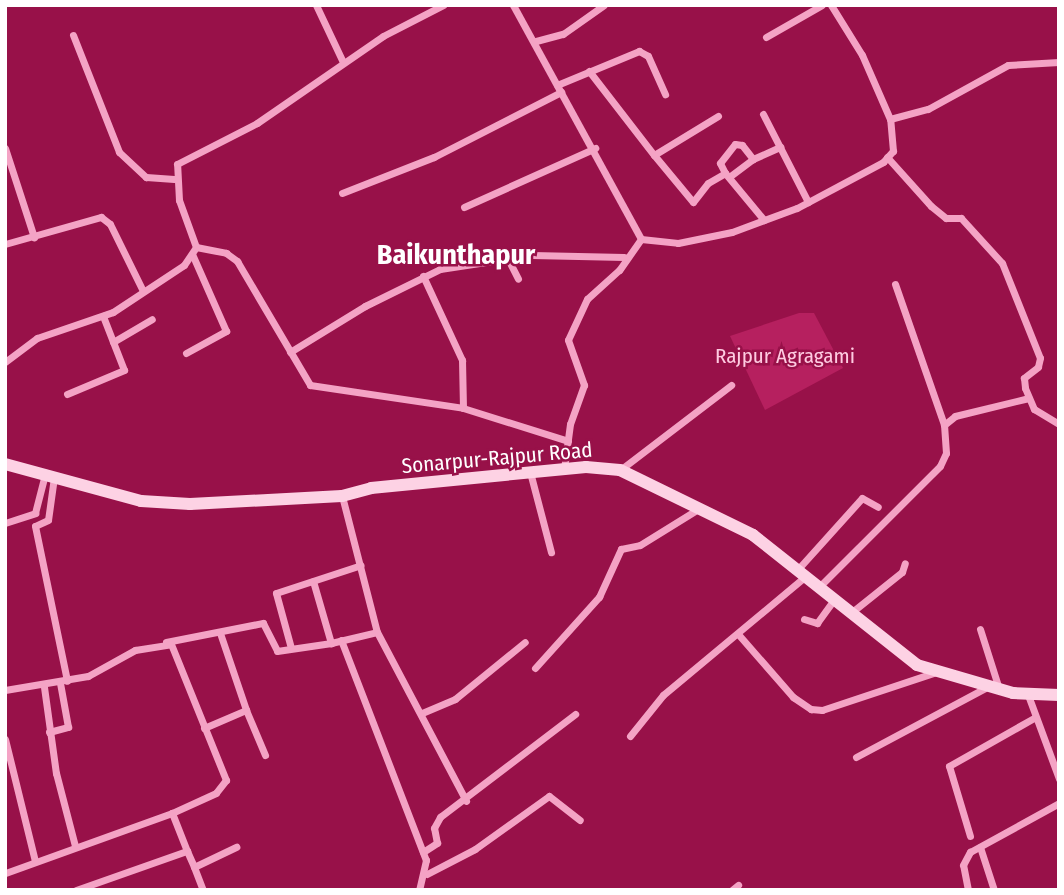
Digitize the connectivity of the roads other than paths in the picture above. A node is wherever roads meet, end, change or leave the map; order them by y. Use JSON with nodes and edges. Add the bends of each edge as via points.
{"nodes":[{"id":1,"x":316,"y":5,"type":"edge"},
{"id":2,"x":443,"y":5,"type":"edge"},
{"id":3,"x":513,"y":5,"type":"edge"},
{"id":4,"x":604,"y":5,"type":"edge"},
{"id":5,"x":822,"y":5,"type":"edge"},
{"id":6,"x":831,"y":5,"type":"edge"},
{"id":7,"x":73,"y":35,"type":"dead end"},
{"id":8,"x":766,"y":37,"type":"dead end"},
{"id":9,"x":536,"y":41,"type":"junction"},
{"id":10,"x":343,"y":62,"type":"junction"},
{"id":11,"x":1059,"y":62,"type":"edge"},
{"id":12,"x":589,"y":71,"type":"junction"},
{"id":13,"x":559,"y":88,"type":"junction"},
{"id":14,"x":665,"y":94,"type":"dead end"},
{"id":15,"x":763,"y":114,"type":"dead end"},
{"id":16,"x":718,"y":116,"type":"dead end"},
{"id":17,"x":890,"y":119,"type":"junction"},
{"id":18,"x":5,"y":148,"type":"edge"},
{"id":19,"x":595,"y":148,"type":"junction"},
{"id":20,"x":779,"y":148,"type":"junction"},
{"id":21,"x":654,"y":155,"type":"junction"},
{"id":22,"x":887,"y":157,"type":"junction"},
{"id":23,"x":753,"y":159,"type":"junction"},
{"id":24,"x":727,"y":175,"type":"junction"},
{"id":25,"x":174,"y":179,"type":"junction"},
{"id":26,"x":342,"y":193,"type":"dead end"},
{"id":27,"x":808,"y":202,"type":"junction"},
{"id":28,"x":464,"y":206,"type":"dead end"},
{"id":29,"x":764,"y":220,"type":"junction"},
{"id":30,"x":34,"y":237,"type":"junction"},
{"id":31,"x":641,"y":239,"type":"junction"},
{"id":32,"x":5,"y":244,"type":"edge"},
{"id":33,"x":194,"y":250,"type":"junction"},
{"id":34,"x":624,"y":257,"type":"junction"},
{"id":35,"x":508,"y":259,"type":"junction"},
{"id":36,"x":423,"y":276,"type":"junction"},
{"id":37,"x":518,"y":279,"type":"dead end"},
{"id":38,"x":895,"y":284,"type":"dead end"},
{"id":39,"x":143,"y":291,"type":"junction"},
{"id":40,"x":103,"y":316,"type":"junction"},
{"id":41,"x":152,"y":319,"type":"dead end"},
{"id":42,"x":113,"y":342,"type":"junction"},
{"id":43,"x":290,"y":352,"type":"junction"},
{"id":44,"x":186,"y":353,"type":"dead end"},
{"id":45,"x":5,"y":362,"type":"edge"},
{"id":46,"x":731,"y":385,"type":"dead end"},
{"id":47,"x":67,"y":394,"type":"dead end"},
{"id":48,"x":1029,"y":398,"type":"junction"},
{"id":49,"x":463,"y":408,"type":"junction"},
{"id":50,"x":1059,"y":424,"type":"edge"},
{"id":51,"x":944,"y":425,"type":"junction"},
{"id":52,"x":568,"y":441,"type":"junction"},
{"id":53,"x":5,"y":464,"type":"edge"},
{"id":54,"x":564,"y":468,"type":"junction"},
{"id":55,"x":620,"y":470,"type":"junction"},
{"id":56,"x":530,"y":472,"type":"junction"},
{"id":57,"x":50,"y":475,"type":"junction"},
{"id":58,"x":342,"y":496,"type":"junction"},
{"id":59,"x":878,"y":507,"type":"dead end"},
{"id":60,"x":698,"y":508,"type":"junction"},
{"id":61,"x":5,"y":523,"type":"edge"},
{"id":62,"x":551,"y":552,"type":"dead end"},
{"id":63,"x":905,"y":563,"type":"dead end"},
{"id":64,"x":361,"y":565,"type":"junction"},
{"id":65,"x":803,"y":571,"type":"junction"},
{"id":66,"x":313,"y":581,"type":"junction"},
{"id":67,"x":821,"y":585,"type":"junction"},
{"id":68,"x":836,"y":597,"type":"junction"},
{"id":69,"x":852,"y":612,"type":"junction"},
{"id":70,"x":804,"y":619,"type":"dead end"},
{"id":71,"x":979,"y":629,"type":"dead end"},
{"id":72,"x":377,"y":632,"type":"junction"},
{"id":73,"x":220,"y":633,"type":"junction"},
{"id":74,"x":738,"y":634,"type":"junction"},
{"id":75,"x":341,"y":640,"type":"junction"},
{"id":76,"x":525,"y":642,"type":"dead end"},
{"id":77,"x":164,"y":643,"type":"junction"},
{"id":78,"x":331,"y":643,"type":"junction"},
{"id":79,"x":291,"y":648,"type":"junction"},
{"id":80,"x":535,"y":667,"type":"dead end"},
{"id":81,"x":937,"y":672,"type":"junction"},
{"id":82,"x":64,"y":682,"type":"junction"},
{"id":83,"x":44,"y":687,"type":"junction"},
{"id":84,"x":995,"y":687,"type":"junction"},
{"id":85,"x":5,"y":690,"type":"edge"},
{"id":86,"x":1028,"y":695,"type":"junction"},
{"id":87,"x":1059,"y":695,"type":"edge"},
{"id":88,"x":246,"y":710,"type":"junction"},
{"id":89,"x":422,"y":713,"type":"junction"},
{"id":90,"x":575,"y":713,"type":"dead end"},
{"id":91,"x":1034,"y":718,"type":"junction"},
{"id":92,"x":204,"y":728,"type":"junction"},
{"id":93,"x":48,"y":733,"type":"junction"},
{"id":94,"x":630,"y":736,"type":"dead end"},
{"id":95,"x":5,"y":739,"type":"edge"},
{"id":96,"x":265,"y":755,"type":"dead end"},
{"id":97,"x":856,"y":757,"type":"dead end"},
{"id":98,"x":1059,"y":779,"type":"edge"},
{"id":99,"x":466,"y":801,"type":"junction"},
{"id":100,"x":1059,"y":803,"type":"edge"},
{"id":101,"x":172,"y":813,"type":"junction"},
{"id":102,"x":580,"y":820,"type":"dead end"},
{"id":103,"x":971,"y":836,"type":"dead end"},
{"id":104,"x":75,"y":846,"type":"junction"},
{"id":105,"x":236,"y":847,"type":"dead end"},
{"id":106,"x":980,"y":847,"type":"junction"},
{"id":107,"x":187,"y":851,"type":"junction"},
{"id":108,"x":423,"y":852,"type":"junction"},
{"id":109,"x":35,"y":861,"type":"junction"},
{"id":110,"x":194,"y":867,"type":"junction"},
{"id":111,"x":5,"y":873,"type":"edge"},
{"id":112,"x":427,"y":874,"type":"junction"},
{"id":113,"x":75,"y":890,"type":"edge"},
{"id":114,"x":203,"y":890,"type":"edge"},
{"id":115,"x":419,"y":890,"type":"edge"},
{"id":116,"x":968,"y":890,"type":"edge"},
{"id":117,"x":994,"y":890,"type":"edge"}],
"edges":[{"from":1,"to":10,"type":"street"},
{"from":2,"to":10,"type":"street"},
{"from":3,"to":9,"type":"street"},
{"from":4,"to":9,"type":"street","via":[[563,34]]},
{"from":5,"to":8,"type":"street"},
{"from":6,"to":17,"type":"street","via":[[862,55]]},
{"from":7,"to":25,"type":"street","via":[[119,152],[146,177]]},
{"from":9,"to":13,"type":"street"},
{"from":10,"to":25,"type":"street","via":[[330,77],[293,94],[257,123],[177,164]]},
{"from":11,"to":17,"type":"street","via":[[1007,65],[928,109]]},
{"from":12,"to":13,"type":"street"},
{"from":12,"to":14,"type":"street","via":[[643,51]]},
{"from":12,"to":21,"type":"street"},
{"from":13,"to":19,"type":"street"},
{"from":13,"to":26,"type":"street","via":[[434,157]]},
{"from":15,"to":20,"type":"street"},
{"from":16,"to":21,"type":"street"},
{"from":17,"to":22,"type":"street","via":[[893,151]]},
{"from":18,"to":30,"type":"street"},
{"from":19,"to":28,"type":"street"},
{"from":19,"to":31,"type":"street"},
{"from":20,"to":23,"type":"street"},
{"from":20,"to":27,"type":"street"},
{"from":21,"to":24,"type":"street","via":[[693,202],[708,183]]},
{"from":22,"to":27,"type":"street"},
{"from":22,"to":48,"type":"street","via":[[931,206],[972,227],[1002,263],[1040,358],[1038,367],[1024,378]]},
{"from":23,"to":24,"type":"street"},
{"from":23,"to":24,"type":"street","via":[[735,144],[720,163]]},
{"from":24,"to":29,"type":"street"},
{"from":25,"to":33,"type":"street"},
{"from":27,"to":29,"type":"street"},
{"from":29,"to":31,"type":"street","via":[[678,243]]},
{"from":30,"to":32,"type":"street"},
{"from":30,"to":39,"type":"street","via":[[101,217],[113,229]]},
{"from":31,"to":34,"type":"street"},
{"from":33,"to":39,"type":"street"},
{"from":33,"to":43,"type":"street","via":[[226,253],[237,261]]},
{"from":33,"to":44,"type":"street","via":[[226,331]]},
{"from":34,"to":35,"type":"street"},
{"from":34,"to":52,"type":"street","via":[[619,270],[587,299],[568,340],[584,385]]},
{"from":35,"to":36,"type":"street","via":[[458,265]]},
{"from":35,"to":37,"type":"street"},
{"from":36,"to":43,"type":"street"},
{"from":36,"to":49,"type":"street","via":[[462,360]]},
{"from":38,"to":51,"type":"street"},
{"from":39,"to":40,"type":"street"},
{"from":40,"to":42,"type":"street"},
{"from":40,"to":45,"type":"street","via":[[37,338]]},
{"from":41,"to":42,"type":"street"},
{"from":42,"to":47,"type":"street","via":[[122,374]]},
{"from":43,"to":49,"type":"street","via":[[310,385]]},
{"from":46,"to":55,"type":"street"},
{"from":48,"to":50,"type":"street","via":[[1043,418]]},
{"from":48,"to":51,"type":"street","via":[[956,416]]},
{"from":49,"to":52,"type":"street"},
{"from":51,"to":67,"type":"street","via":[[946,453],[940,466]]},
{"from":52,"to":54,"type":"street"},
{"from":53,"to":57,"type":"main road","name":"Sonarpur-Rajpur Road"},
{"from":54,"to":55,"type":"main road","name":"Sonarpur-Rajpur Road"},
{"from":54,"to":56,"type":"main road","name":"Sonarpur-Rajpur Road"},
{"from":55,"to":60,"type":"main road","name":"Sonarpur-Rajpur Road"},
{"from":56,"to":58,"type":"main road","name":"Sonarpur-Rajpur Road","via":[[371,488]]},
{"from":56,"to":62,"type":"street"},
{"from":57,"to":58,"type":"main road","name":"Sonarpur-Rajpur Road","via":[[141,500]]},
{"from":57,"to":61,"type":"street","via":[[35,513]]},
{"from":57,"to":82,"type":"street","via":[[48,520],[34,526]]},
{"from":58,"to":64,"type":"street"},
{"from":59,"to":65,"type":"street","via":[[862,498]]},
{"from":60,"to":65,"type":"main road","name":"Sonarpur-Rajpur Road","via":[[753,535]]},
{"from":60,"to":80,"type":"street","via":[[640,545],[621,549],[599,597]]},
{"from":63,"to":69,"type":"street","via":[[902,572]]},
{"from":64,"to":66,"type":"street"},
{"from":64,"to":72,"type":"street"},
{"from":65,"to":67,"type":"main road","name":"Sonarpur-Rajpur Road"},
{"from":65,"to":74,"type":"street"},
{"from":66,"to":78,"type":"street"},
{"from":66,"to":79,"type":"street","via":[[276,593]]},
{"from":67,"to":68,"type":"main road","name":"Sonarpur-Rajpur Road"},
{"from":68,"to":69,"type":"main road","name":"Sonarpur-Rajpur Road"},
{"from":68,"to":70,"type":"street","via":[[817,623]]},
{"from":69,"to":81,"type":"main road","name":"Sonarpur-Rajpur Road","via":[[893,650]]},
{"from":71,"to":84,"type":"street"},
{"from":72,"to":75,"type":"street"},
{"from":72,"to":89,"type":"street"},
{"from":73,"to":77,"type":"street"},
{"from":73,"to":79,"type":"street","via":[[264,623],[277,651]]},
{"from":73,"to":88,"type":"street"},
{"from":74,"to":81,"type":"street","via":[[793,697],[811,709],[822,710]]},
{"from":74,"to":94,"type":"street","via":[[663,695]]},
{"from":75,"to":78,"type":"street"},
{"from":75,"to":108,"type":"street"},
{"from":76,"to":89,"type":"street","via":[[455,699]]},
{"from":77,"to":82,"type":"street"},
{"from":77,"to":92,"type":"street","via":[[177,653]]},
{"from":78,"to":79,"type":"street"},
{"from":81,"to":84,"type":"main road","name":"Sonarpur-Rajpur Road"},
{"from":82,"to":83,"type":"street"},
{"from":82,"to":93,"type":"street","via":[[68,727]]},
{"from":83,"to":85,"type":"street"},
{"from":83,"to":93,"type":"street"},
{"from":84,"to":86,"type":"main road","name":"Sonarpur-Rajpur Road"},
{"from":84,"to":97,"type":"street"},
{"from":86,"to":87,"type":"main road","name":"Sonarpur-Rajpur Road"},
{"from":86,"to":91,"type":"street"},
{"from":88,"to":92,"type":"street"},
{"from":88,"to":96,"type":"street"},
{"from":89,"to":99,"type":"street"},
{"from":90,"to":99,"type":"street"},
{"from":91,"to":98,"type":"street"},
{"from":91,"to":103,"type":"street","via":[[949,766]]},
{"from":92,"to":101,"type":"street","via":[[226,780],[223,787]]},
{"from":93,"to":104,"type":"street"},
{"from":95,"to":109,"type":"street"},
{"from":99,"to":108,"type":"street","via":[[440,817],[434,828],[436,843]]},
{"from":100,"to":106,"type":"street"},
{"from":101,"to":104,"type":"street"},
{"from":101,"to":107,"type":"street"},
{"from":102,"to":112,"type":"street","via":[[550,796],[475,849]]},
{"from":104,"to":109,"type":"street"},
{"from":105,"to":110,"type":"street"},
{"from":106,"to":116,"type":"street","via":[[963,865]]},
{"from":106,"to":117,"type":"street"},
{"from":107,"to":110,"type":"street"},
{"from":107,"to":113,"type":"street"},
{"from":108,"to":112,"type":"street"},
{"from":109,"to":111,"type":"street"},
{"from":110,"to":114,"type":"street"},
{"from":112,"to":115,"type":"street"}]}
